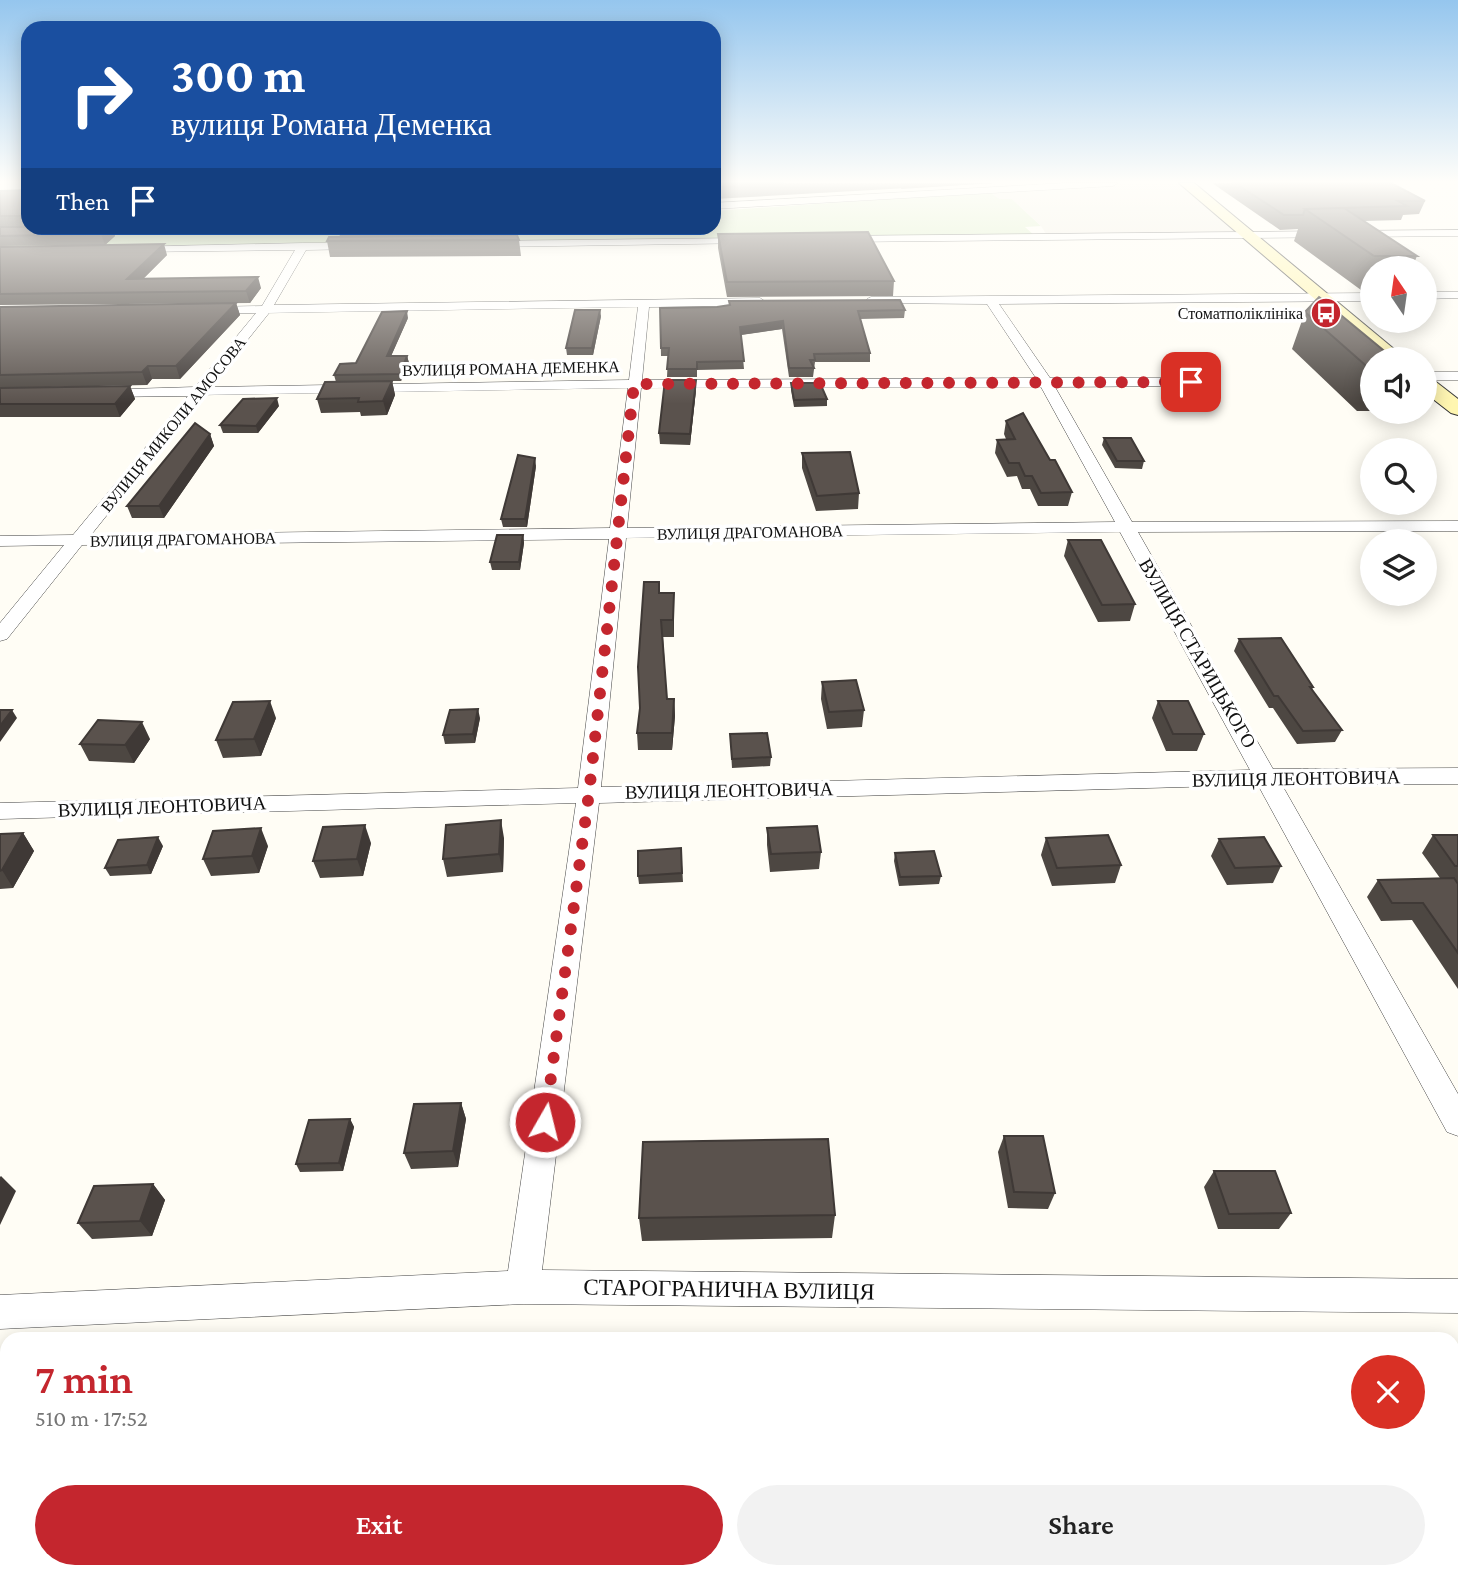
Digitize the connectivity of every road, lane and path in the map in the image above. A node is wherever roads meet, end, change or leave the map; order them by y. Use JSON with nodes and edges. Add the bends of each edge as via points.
{"nodes":[{"id":1,"x":297,"y":257,"type":"edge"},
{"id":2,"x":1275,"y":257,"type":"edge"},
{"id":3,"x":1458,"y":295,"type":"edge"},
{"id":4,"x":1437,"y":296,"type":"edge"},
{"id":5,"x":1360,"y":297,"type":"edge"},
{"id":6,"x":1324,"y":298,"type":"junction"},
{"id":7,"x":991,"y":300,"type":"junction"},
{"id":8,"x":852,"y":301,"type":"edge"},
{"id":9,"x":769,"y":302,"type":"edge"},
{"id":10,"x":644,"y":303,"type":"junction"},
{"id":11,"x":266,"y":309,"type":"junction"},
{"id":12,"x":196,"y":310,"type":"edge"},
{"id":13,"x":1382,"y":347,"type":"edge"},
{"id":14,"x":1437,"y":376,"type":"edge"},
{"id":15,"x":1458,"y":376,"type":"edge"},
{"id":16,"x":1191,"y":382,"type":"dead end"},
{"id":17,"x":1046,"y":383,"type":"junction"},
{"id":18,"x":634,"y":384,"type":"junction"},
{"id":19,"x":201,"y":392,"type":"junction"},
{"id":20,"x":1437,"y":392,"type":"edge"},
{"id":21,"x":80,"y":394,"type":"edge"},
{"id":22,"x":1458,"y":409,"type":"edge"},
{"id":23,"x":1458,"y":526,"type":"edge"},
{"id":24,"x":1126,"y":527,"type":"junction"},
{"id":25,"x":618,"y":535,"type":"junction"},
{"id":26,"x":79,"y":540,"type":"junction"},
{"id":27,"x":0,"y":541,"type":"edge"},
{"id":28,"x":0,"y":635,"type":"edge"},
{"id":29,"x":1458,"y":776,"type":"edge"},
{"id":30,"x":1268,"y":777,"type":"junction"},
{"id":31,"x":589,"y":793,"type":"junction"},
{"id":32,"x":0,"y":811,"type":"edge"},
{"id":33,"x":1458,"y":1122,"type":"edge"},
{"id":34,"x":523,"y":1287,"type":"junction"},
{"id":35,"x":1458,"y":1296,"type":"edge"},
{"id":36,"x":0,"y":1312,"type":"edge"}],
"edges":[{"from":1,"to":11,"type":"street","name":"ВУЛИЦЯ МИКОЛИ АМОСОВА"},
{"from":2,"to":6,"type":"main road"},
{"from":3,"to":4,"type":"street"},
{"from":5,"to":6,"type":"street"},
{"from":6,"to":7,"type":"street"},
{"from":6,"to":13,"type":"main road"},
{"from":7,"to":8,"type":"street"},
{"from":7,"to":17,"type":"street","name":"ВУЛИЦЯ СТАРИЦЬКОГО"},
{"from":9,"to":10,"type":"street"},
{"from":10,"to":11,"type":"street"},
{"from":10,"to":18,"type":"street"},
{"from":11,"to":12,"type":"street"},
{"from":11,"to":19,"type":"street","name":"ВУЛИЦЯ МИКОЛИ АМОСОВА"},
{"from":14,"to":15,"type":"street"},
{"from":16,"to":17,"type":"street","name":"ВУЛИЦЯ РОМАНА ДЕМЕНКА"},
{"from":17,"to":18,"type":"street","name":"ВУЛИЦЯ РОМАНА ДЕМЕНКА"},
{"from":17,"to":24,"type":"street","name":"ВУЛИЦЯ СТАРИЦЬКОГО"},
{"from":18,"to":19,"type":"street","name":"ВУЛИЦЯ РОМАНА ДЕМЕНКА"},
{"from":18,"to":25,"type":"street"},
{"from":19,"to":21,"type":"street","name":"ВУЛИЦЯ РОМАНА ДЕМЕНКА"},
{"from":19,"to":26,"type":"street","name":"ВУЛИЦЯ МИКОЛИ АМОСОВА"},
{"from":20,"to":22,"type":"main road"},
{"from":23,"to":24,"type":"street","name":"ВУЛИЦЯ ДРАГОМАНОВА"},
{"from":24,"to":25,"type":"street","name":"ВУЛИЦЯ ДРАГОМАНОВА"},
{"from":24,"to":30,"type":"street","name":"ВУЛИЦЯ СТАРИЦЬКОГО"},
{"from":25,"to":26,"type":"street","name":"ВУЛИЦЯ ДРАГОМАНОВА"},
{"from":25,"to":31,"type":"street"},
{"from":26,"to":27,"type":"street","name":"ВУЛИЦЯ ДРАГОМАНОВА"},
{"from":26,"to":28,"type":"street","name":"ВУЛИЦЯ МИКОЛИ АМОСОВА"},
{"from":29,"to":30,"type":"street","name":"ВУЛИЦЯ ЛЕОНТОВИЧА"},
{"from":30,"to":31,"type":"street","name":"ВУЛИЦЯ ЛЕОНТОВИЧА"},
{"from":30,"to":33,"type":"street","name":"ВУЛИЦЯ СТАРИЦЬКОГО"},
{"from":31,"to":32,"type":"street","name":"ВУЛИЦЯ ЛЕОНТОВИЧА"},
{"from":31,"to":34,"type":"street"},
{"from":34,"to":35,"type":"street","name":"СТАРОГРАНИЧНА ВУЛИЦЯ"},
{"from":34,"to":36,"type":"street","name":"СТАРОГРАНИЧНА ВУЛИЦЯ"}]}
